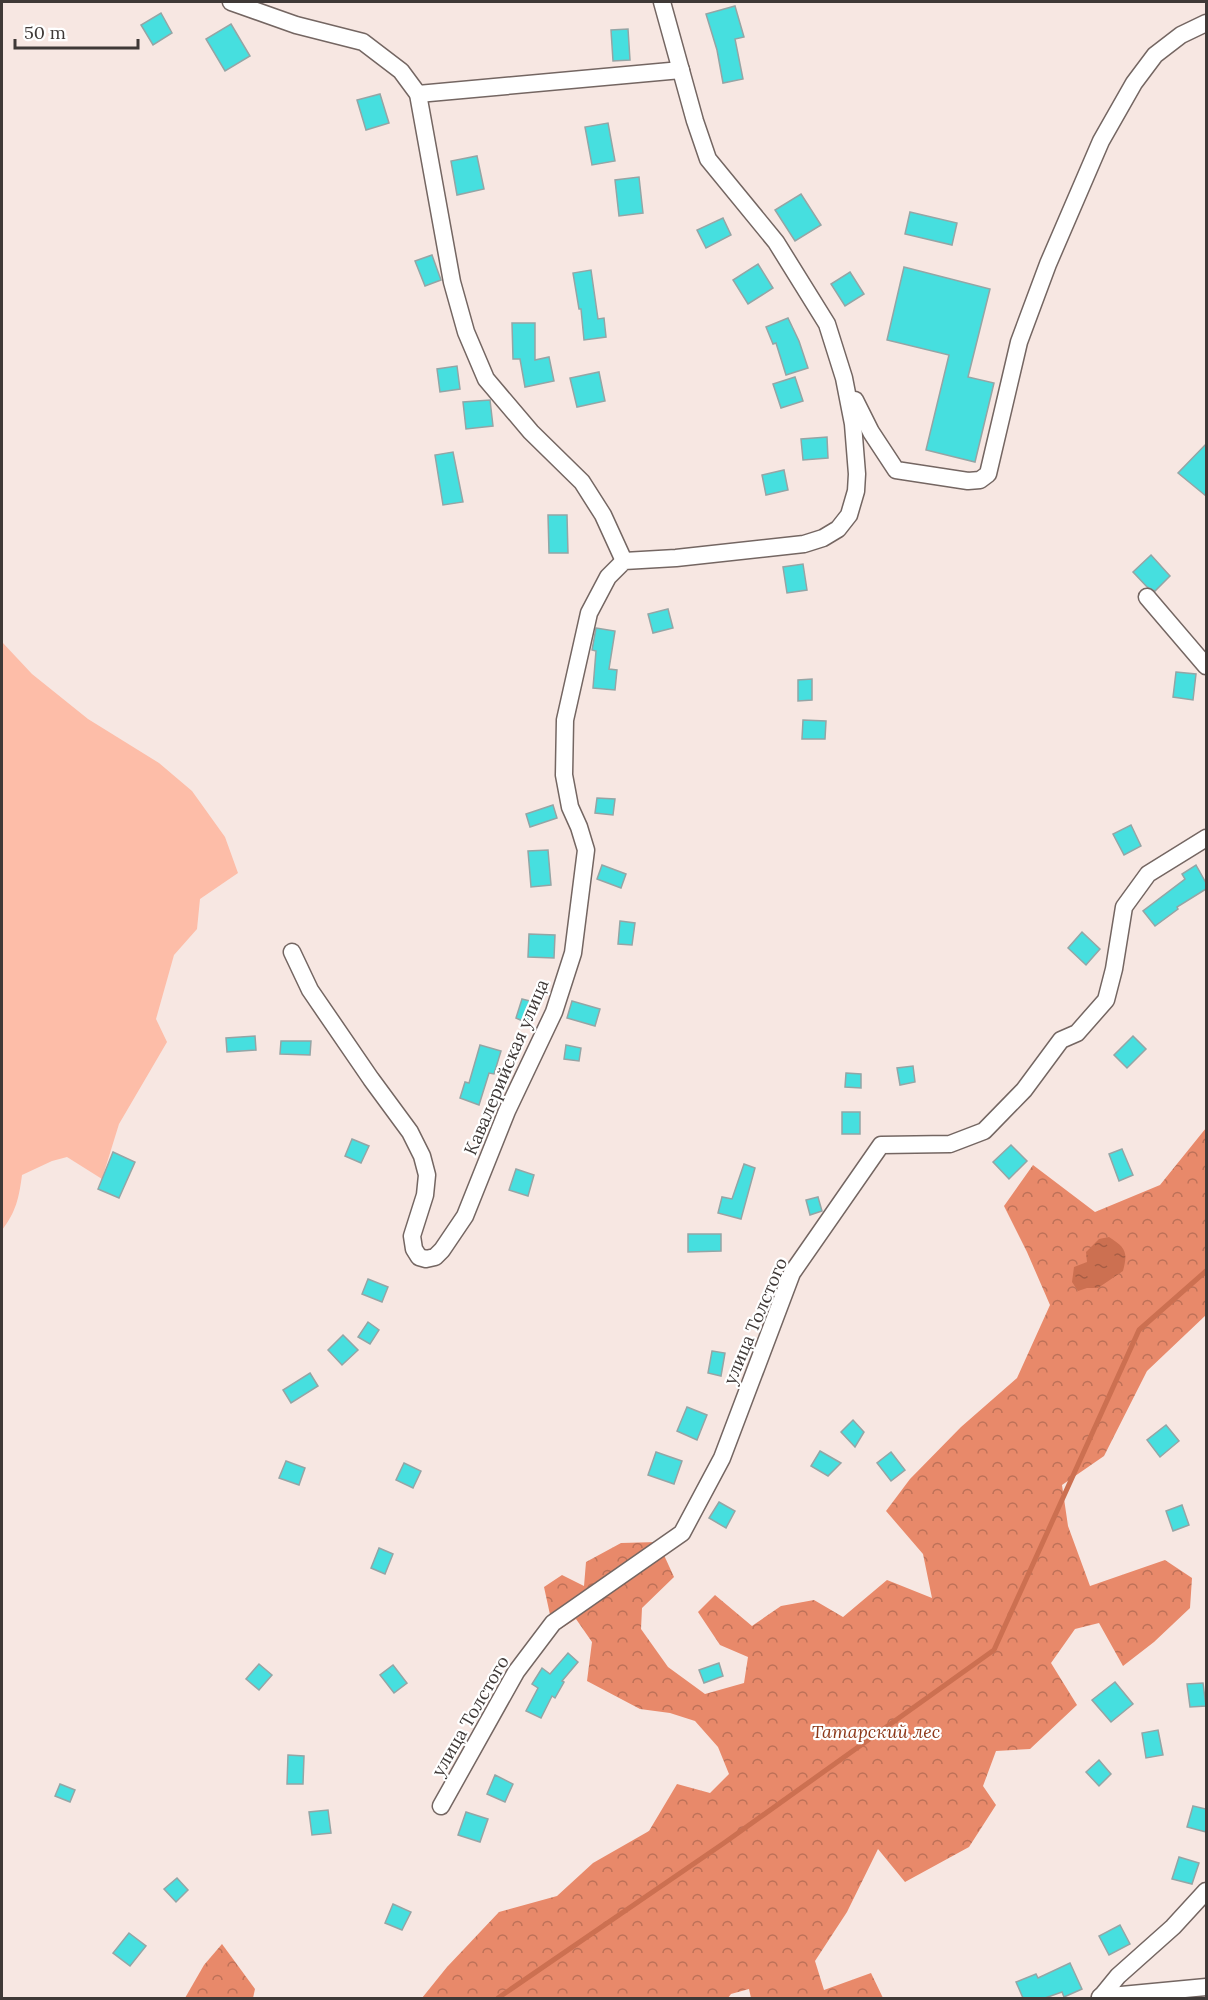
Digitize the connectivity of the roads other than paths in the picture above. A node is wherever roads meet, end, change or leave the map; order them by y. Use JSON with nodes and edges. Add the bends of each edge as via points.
{"nodes":[{"id":1,"x":231,"y":2,"type":"edge"},
{"id":2,"x":662,"y":2,"type":"edge"},
{"id":3,"x":1206,"y":23,"type":"edge"},
{"id":4,"x":681,"y":70,"type":"junction"},
{"id":5,"x":418,"y":94,"type":"junction"},
{"id":6,"x":844,"y":378,"type":"junction"},
{"id":7,"x":624,"y":561,"type":"junction"},
{"id":8,"x":1148,"y":597,"type":"dead end"},
{"id":9,"x":1206,"y":666,"type":"edge"},
{"id":10,"x":1206,"y":838,"type":"edge"},
{"id":11,"x":292,"y":952,"type":"dead end"},
{"id":12,"x":441,"y":1806,"type":"dead end"},
{"id":13,"x":1206,"y":1891,"type":"edge"},
{"id":14,"x":1206,"y":1987,"type":"edge"},
{"id":15,"x":1100,"y":1998,"type":"edge"}],
"edges":[{"from":1,"to":5,"type":"street","via":[[296,25],[363,42],[400,71]]},
{"from":2,"to":4,"type":"street"},
{"from":3,"to":6,"type":"street","via":[[1181,35],[1155,55],[1101,141],[1019,342],[988,474],[980,480],[968,481],[896,470],[871,432]]},
{"from":4,"to":5,"type":"street"},
{"from":4,"to":6,"type":"street","via":[[708,159],[776,242],[827,324]]},
{"from":5,"to":7,"type":"street","via":[[452,282],[466,332],[486,379],[531,432],[582,482],[603,515]]},
{"from":6,"to":7,"type":"street","via":[[857,474],[849,515],[838,529],[804,544]]},
{"from":7,"to":11,"type":"street","name":"Кавалерийская улица","via":[[608,577],[589,613],[565,720],[564,775],[570,807],[586,850],[573,953],[554,1012],[507,1111],[465,1216],[435,1257],[419,1257],[412,1236],[425,1195],[427,1175],[422,1156],[410,1132],[310,990]]},
{"from":8,"to":9,"type":"street"},
{"from":10,"to":12,"type":"street","name":"улица Толстого","via":[[1148,874],[1124,907],[1106,1000],[1077,1033],[1061,1040],[1024,1090],[984,1131],[950,1144],[881,1145],[792,1273],[722,1458],[682,1533],[553,1623],[516,1672]]},
{"from":13,"to":15,"type":"street"},
{"from":14,"to":15,"type":"street"}]}
